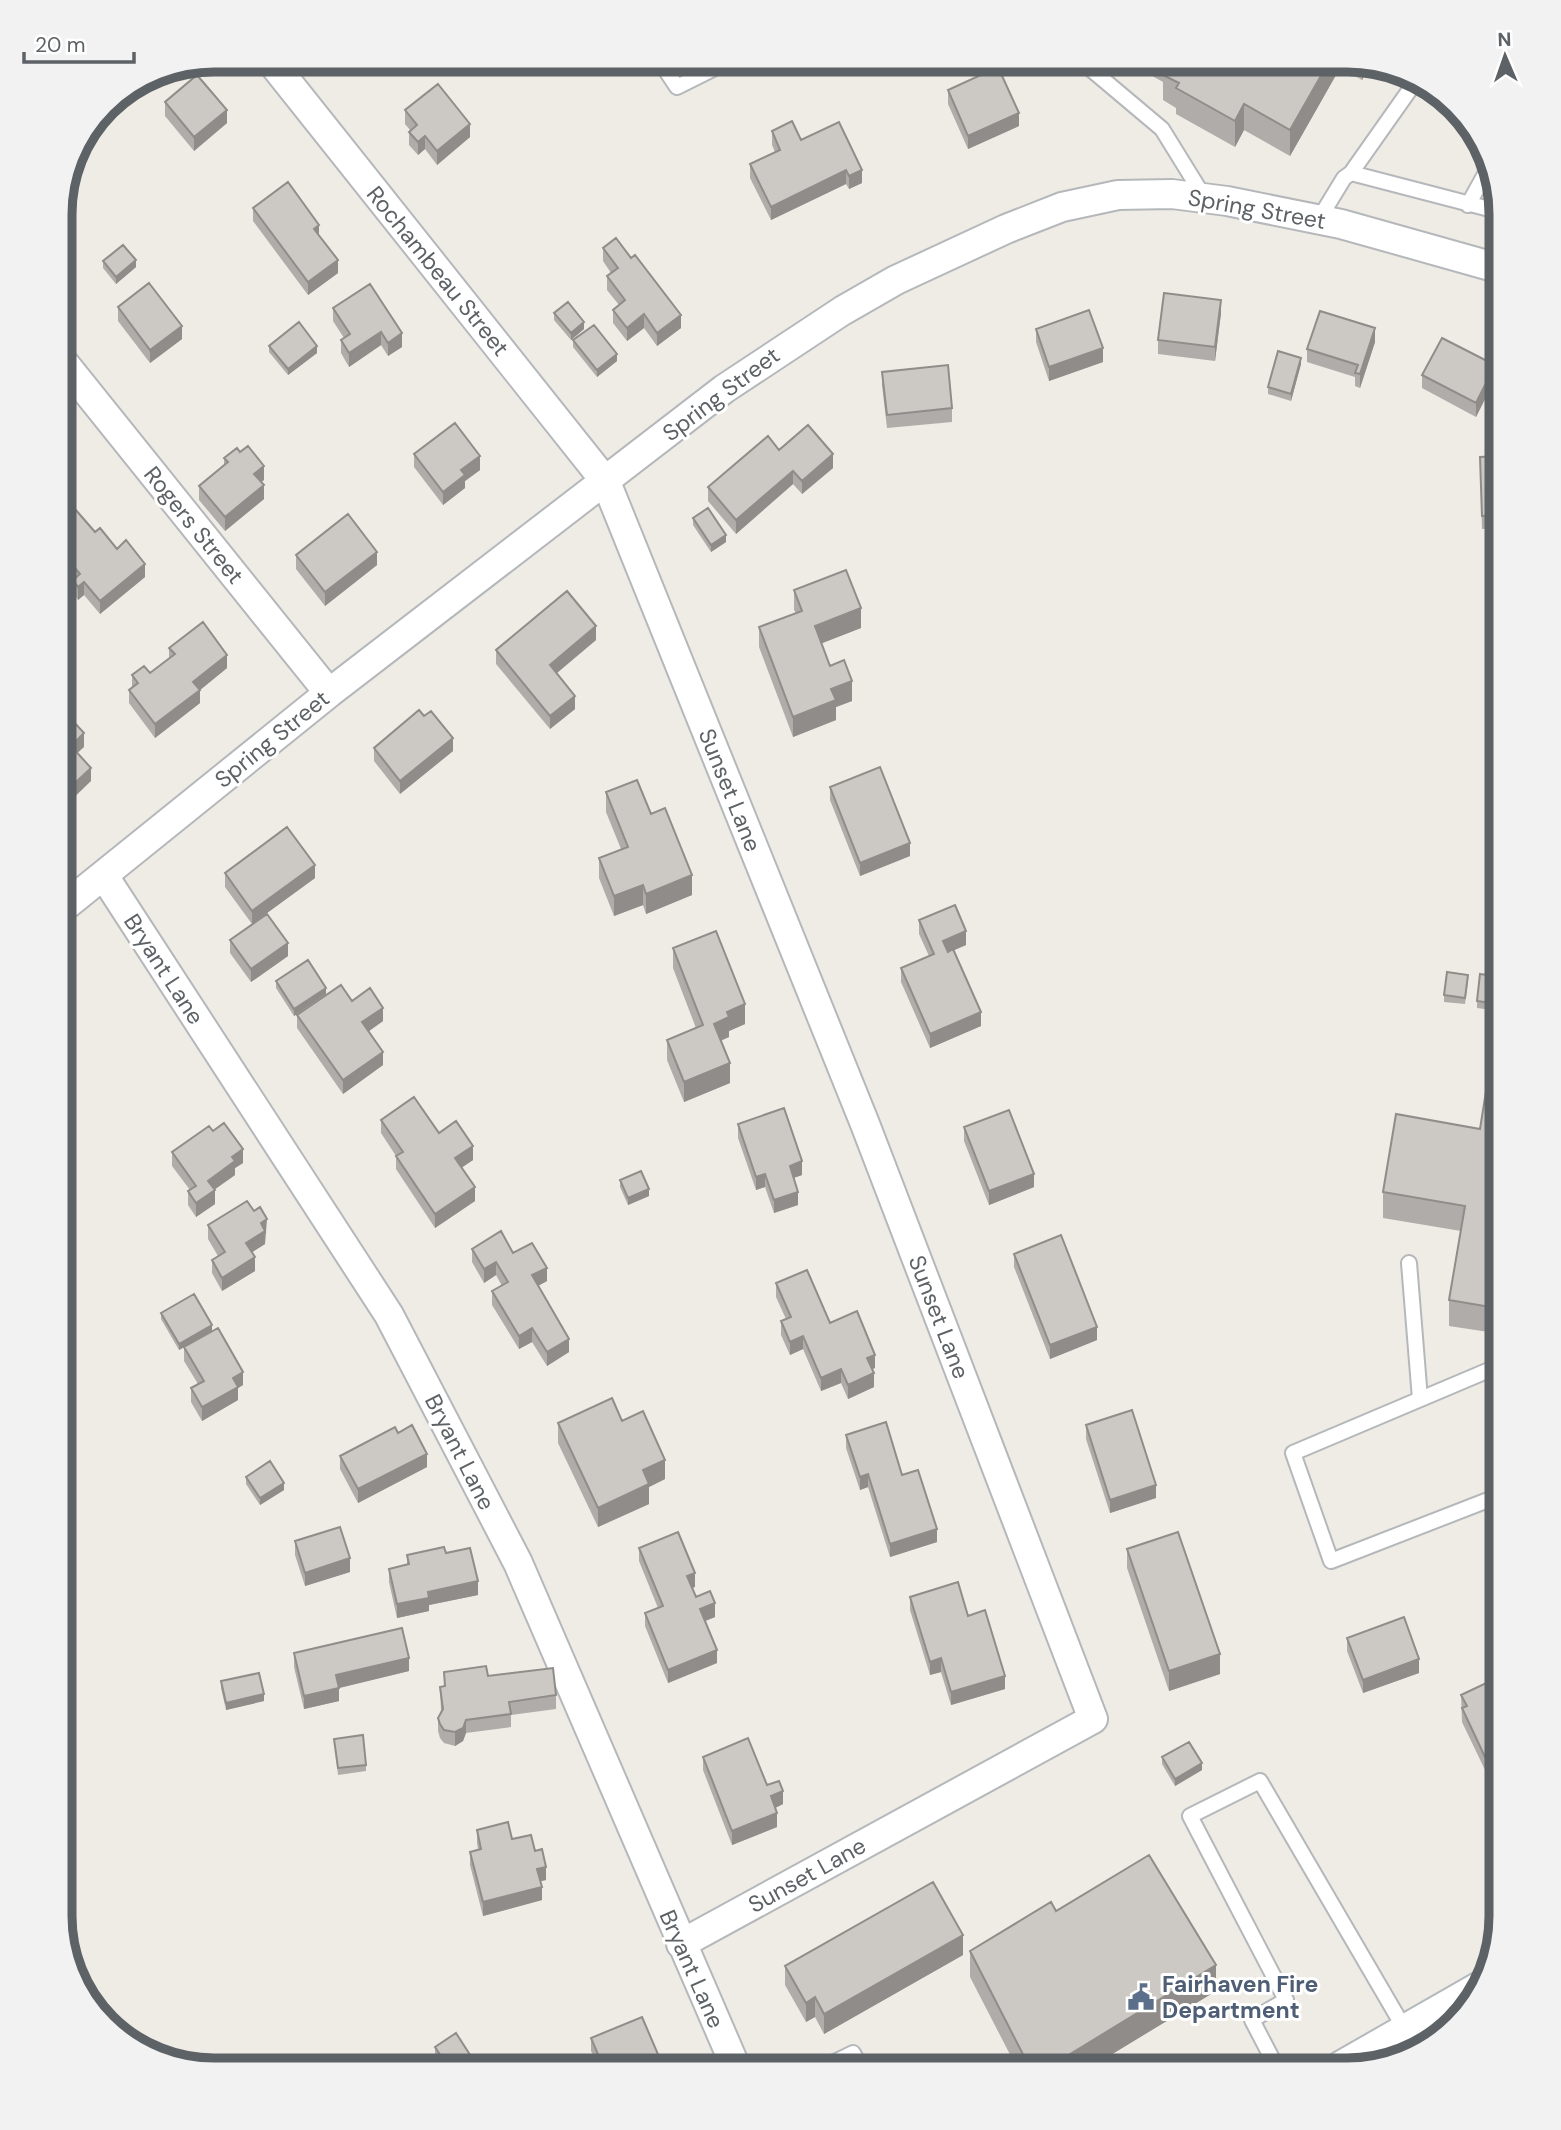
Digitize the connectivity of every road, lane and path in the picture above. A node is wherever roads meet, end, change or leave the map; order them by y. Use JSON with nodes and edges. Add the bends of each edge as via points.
{"nodes":[{"id":1,"x":280,"y":72,"type":"edge"},
{"id":2,"x":667,"y":72,"type":"edge"},
{"id":3,"x":707,"y":72,"type":"edge"},
{"id":4,"x":1094,"y":72,"type":"edge"},
{"id":5,"x":1412,"y":87,"type":"edge"},
{"id":6,"x":1351,"y":173,"type":"junction"},
{"id":7,"x":1484,"y":176,"type":"edge"},
{"id":8,"x":1205,"y":198,"type":"junction"},
{"id":9,"x":1468,"y":205,"type":"junction"},
{"id":10,"x":1489,"y":209,"type":"edge"},
{"id":11,"x":1319,"y":219,"type":"junction"},
{"id":12,"x":1489,"y":265,"type":"edge"},
{"id":13,"x":72,"y":373,"type":"edge"},
{"id":14,"x":606,"y":482,"type":"junction"},
{"id":15,"x":329,"y":693,"type":"junction"},
{"id":16,"x":104,"y":876,"type":"junction"},
{"id":17,"x":72,"y":901,"type":"edge"},
{"id":18,"x":1409,"y":1263,"type":"dead end"},
{"id":19,"x":1489,"y":1370,"type":"edge"},
{"id":20,"x":1420,"y":1399,"type":"junction"},
{"id":21,"x":1489,"y":1500,"type":"edge"},
{"id":22,"x":681,"y":1944,"type":"junction"},
{"id":23,"x":1458,"y":2005,"type":"edge"},
{"id":24,"x":1407,"y":2034,"type":"junction"},
{"id":25,"x":1366,"y":2057,"type":"edge"},
{"id":26,"x":732,"y":2058,"type":"edge"},
{"id":27,"x":1272,"y":2058,"type":"edge"}],
"edges":[{"from":1,"to":14,"type":"street","name":"Rochambeau Street"},
{"from":2,"to":3,"type":"lane","via":[[677,87]]},
{"from":4,"to":8,"type":"lane","via":[[1163,129]]},
{"from":5,"to":6,"type":"lane"},
{"from":6,"to":9,"type":"lane"},
{"from":6,"to":11,"type":"lane"},
{"from":7,"to":9,"type":"lane"},
{"from":8,"to":11,"type":"street","name":"Spring Street"},
{"from":8,"to":14,"type":"street","name":"Spring Street","via":[[1118,195],[1073,205],[951,253],[789,343]]},
{"from":9,"to":10,"type":"lane"},
{"from":11,"to":12,"type":"street","name":"Spring Street"},
{"from":13,"to":15,"type":"street","name":"Rogers Street"},
{"from":14,"to":15,"type":"street","name":"Spring Street"},
{"from":14,"to":22,"type":"street","name":"Sunset Lane","via":[[865,1124],[1093,1719]]},
{"from":15,"to":16,"type":"street","name":"Spring Street"},
{"from":16,"to":17,"type":"street","name":"Spring Street"},
{"from":16,"to":22,"type":"street","name":"Bryant Lane","via":[[389,1315],[518,1563]]},
{"from":18,"to":20,"type":"lane"},
{"from":19,"to":20,"type":"lane"},
{"from":20,"to":21,"type":"lane","via":[[1293,1453],[1331,1561]]},
{"from":22,"to":26,"type":"street","name":"Bryant Lane"},
{"from":23,"to":24,"type":"main road"},
{"from":24,"to":25,"type":"main road"},
{"from":24,"to":27,"type":"lane","via":[[1260,1781],[1190,1816],[1286,2000],[1252,2020]]}]}
